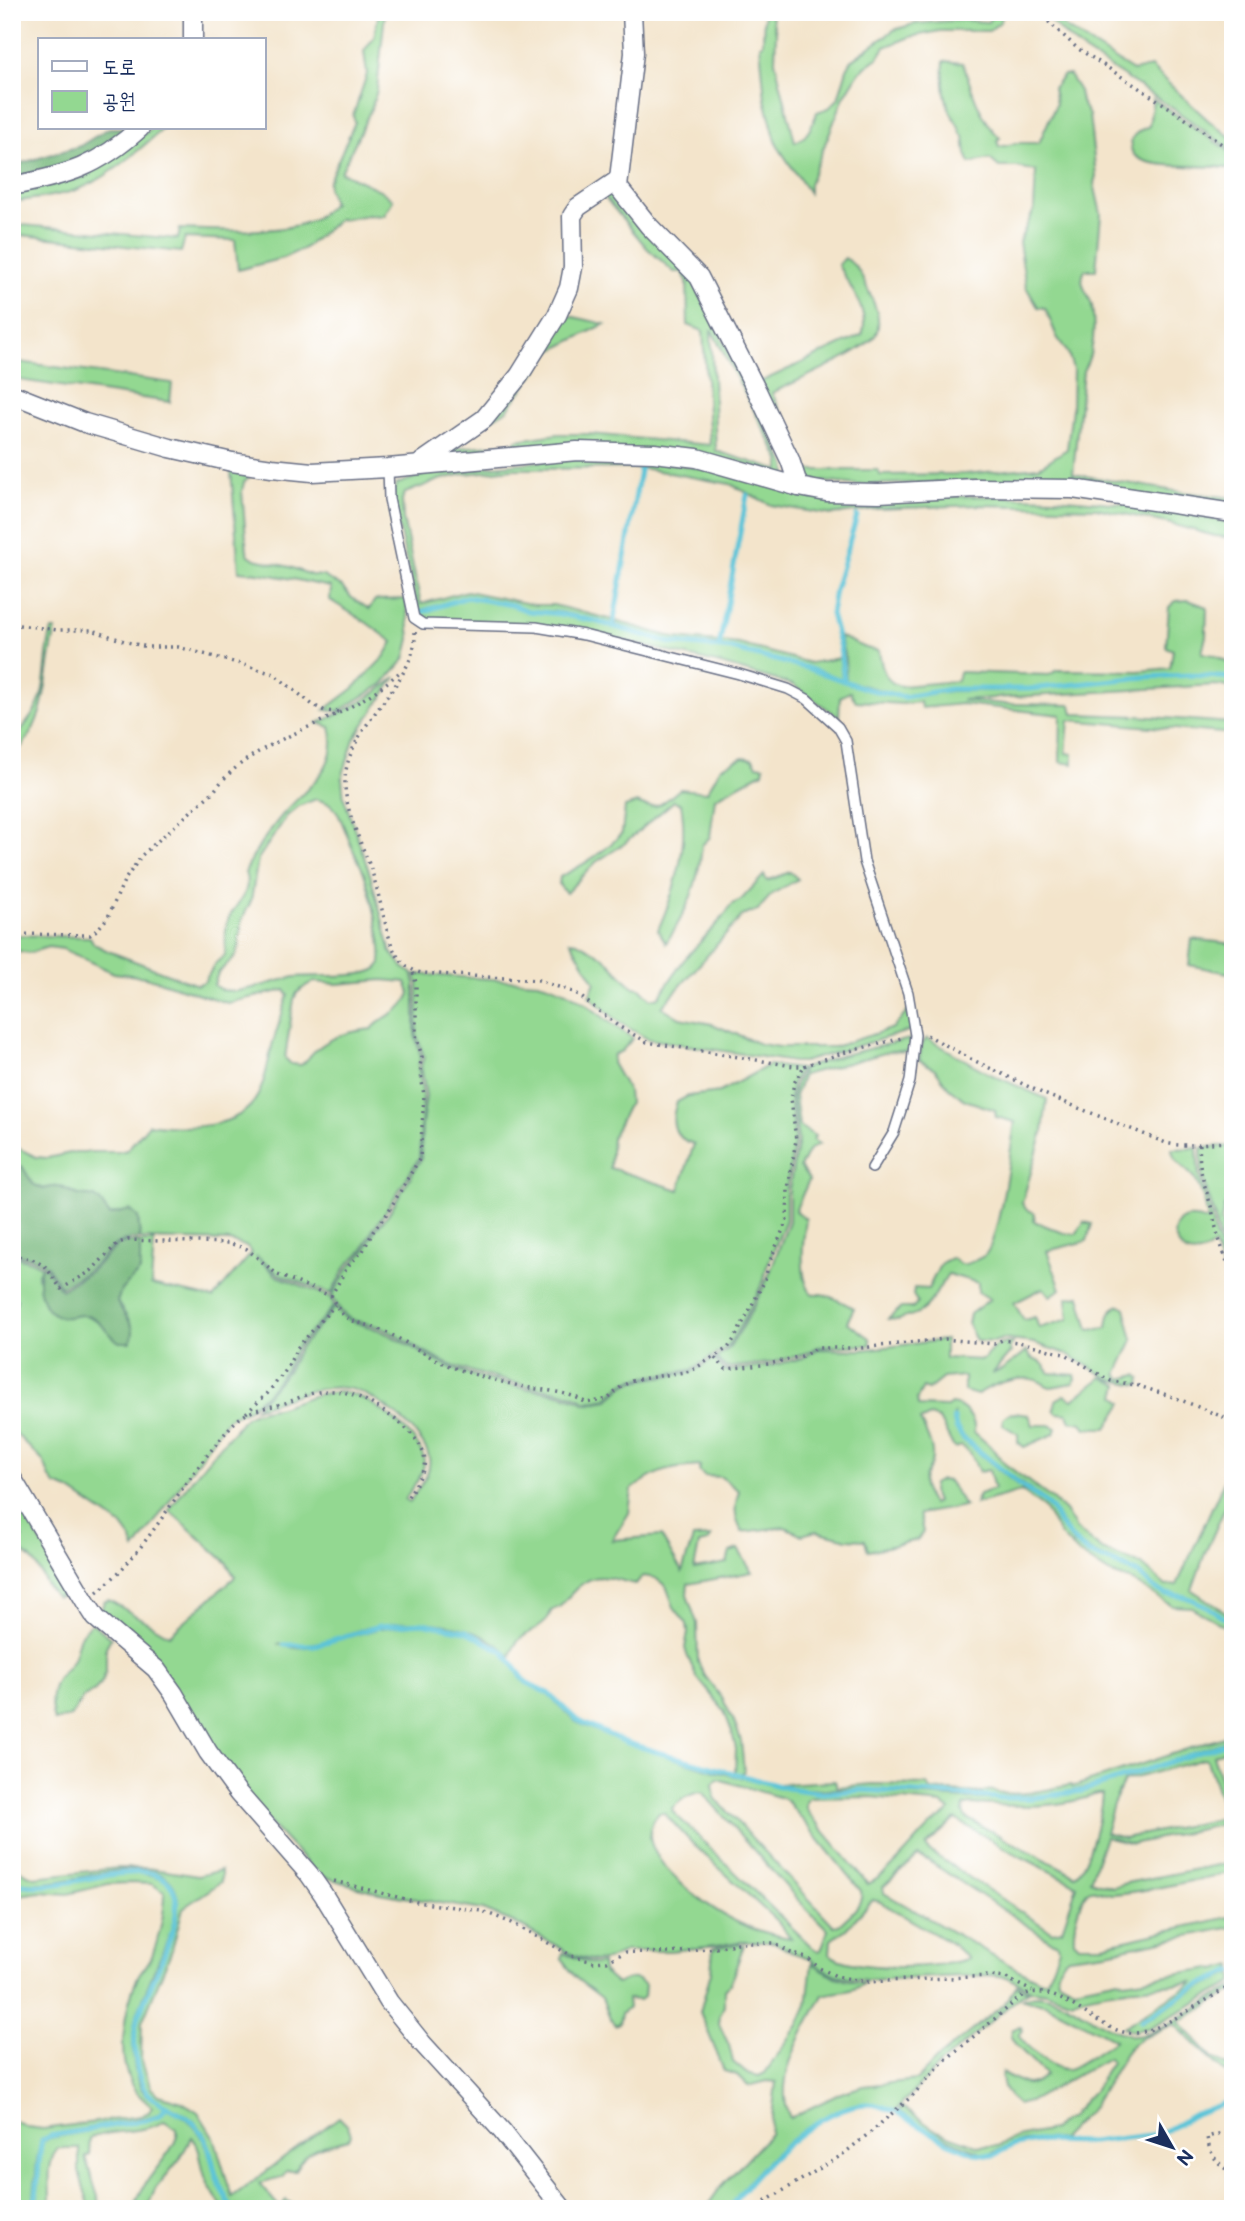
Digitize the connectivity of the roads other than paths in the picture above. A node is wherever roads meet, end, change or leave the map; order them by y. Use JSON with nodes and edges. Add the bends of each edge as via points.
{"nodes":[{"id":1,"x":192,"y":12,"type":"edge"},
{"id":2,"x":632,"y":12,"type":"edge"},
{"id":3,"x":194,"y":38,"type":"edge"},
{"id":4,"x":138,"y":130,"type":"edge"},
{"id":5,"x":618,"y":180,"type":"junction"},
{"id":6,"x":12,"y":186,"type":"edge"},
{"id":7,"x":12,"y":394,"type":"edge"},
{"id":8,"x":420,"y":464,"type":"junction"},
{"id":9,"x":388,"y":468,"type":"junction"},
{"id":10,"x":799,"y":487,"type":"junction"},
{"id":11,"x":1233,"y":513,"type":"edge"},
{"id":12,"x":872,"y":1168,"type":"dead end"},
{"id":13,"x":12,"y":1478,"type":"edge"},
{"id":14,"x":563,"y":2209,"type":"edge"}],
"edges":[{"from":1,"to":3,"type":"street"},
{"from":2,"to":5,"type":"street","via":[[634,53]]},
{"from":4,"to":6,"type":"street","via":[[85,167]]},
{"from":5,"to":8,"type":"street","via":[[572,216],[569,288],[526,367],[484,419]]},
{"from":5,"to":10,"type":"street","via":[[625,197],[699,277],[763,402]]},
{"from":7,"to":9,"type":"street","via":[[85,423],[232,462],[312,472]]},
{"from":8,"to":9,"type":"street"},
{"from":8,"to":10,"type":"street","via":[[578,451],[654,453],[697,458]]},
{"from":9,"to":12,"type":"lane","via":[[389,499],[414,618],[424,624],[536,627],[584,635],[788,689],[807,699],[838,727],[846,741],[864,861],[908,993],[915,1035],[910,1081],[894,1132]]},
{"from":10,"to":11,"type":"street","via":[[879,493],[1073,489]]},
{"from":13,"to":14,"type":"street","via":[[96,1618],[156,1669],[238,1793],[309,1874],[389,2003],[509,2139]]}]}
